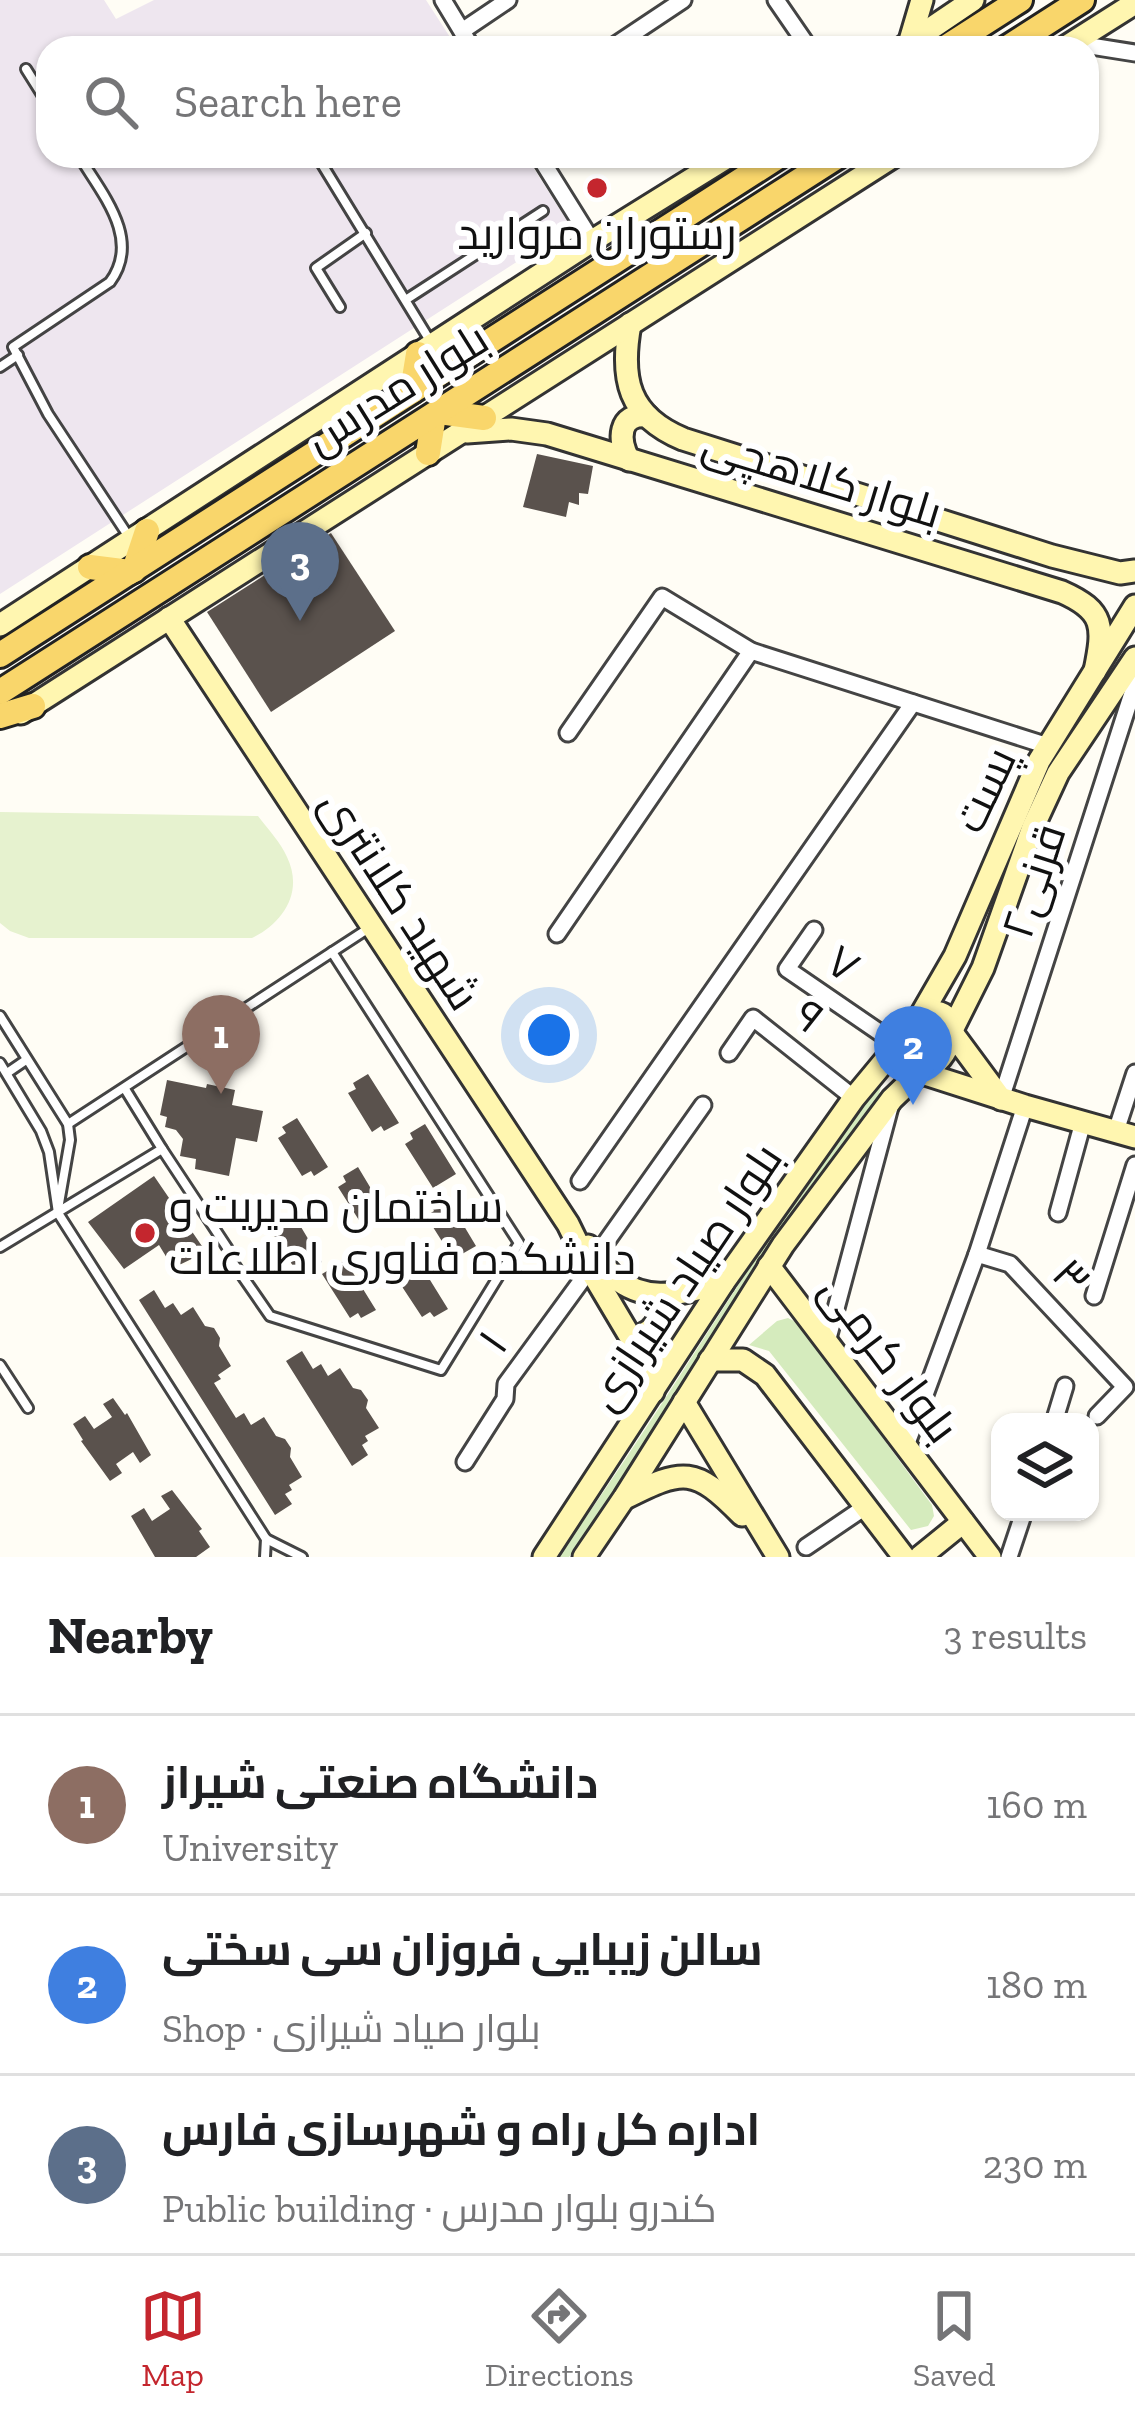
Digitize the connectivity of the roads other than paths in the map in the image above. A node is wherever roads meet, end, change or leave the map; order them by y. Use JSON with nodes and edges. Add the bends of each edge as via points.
{"nodes":[{"id":1,"x":442,"y":0,"type":"edge"},
{"id":2,"x":508,"y":0,"type":"edge"},
{"id":3,"x":683,"y":0,"type":"edge"},
{"id":4,"x":776,"y":0,"type":"edge"},
{"id":5,"x":922,"y":0,"type":"edge"},
{"id":6,"x":973,"y":0,"type":"edge"},
{"id":7,"x":1020,"y":0,"type":"edge"},
{"id":8,"x":1082,"y":0,"type":"edge"},
{"id":9,"x":1135,"y":2,"type":"edge"},
{"id":10,"x":1110,"y":19,"type":"junction"},
{"id":11,"x":462,"y":31,"type":"junction"},
{"id":12,"x":465,"y":36,"type":"edge"},
{"id":13,"x":629,"y":36,"type":"edge"},
{"id":14,"x":801,"y":36,"type":"edge"},
{"id":15,"x":909,"y":36,"type":"edge"},
{"id":16,"x":921,"y":36,"type":"edge"},
{"id":17,"x":964,"y":36,"type":"edge"},
{"id":18,"x":1026,"y":36,"type":"edge"},
{"id":19,"x":1083,"y":36,"type":"edge"},
{"id":20,"x":1099,"y":48,"type":"edge"},
{"id":21,"x":1134,"y":52,"type":"edge"},
{"id":22,"x":26,"y":69,"type":"dead end"},
{"id":23,"x":36,"y":85,"type":"edge"},
{"id":24,"x":86,"y":168,"type":"edge"},
{"id":25,"x":325,"y":168,"type":"edge"},
{"id":26,"x":546,"y":168,"type":"edge"},
{"id":27,"x":710,"y":168,"type":"edge"},
{"id":28,"x":760,"y":168,"type":"edge"},
{"id":29,"x":819,"y":168,"type":"edge"},
{"id":30,"x":875,"y":168,"type":"edge"},
{"id":31,"x":543,"y":211,"type":"dead end"},
{"id":32,"x":664,"y":230,"type":"junction"},
{"id":33,"x":366,"y":233,"type":"junction"},
{"id":34,"x":592,"y":241,"type":"junction"},
{"id":35,"x":682,"y":256,"type":"junction"},
{"id":36,"x":407,"y":299,"type":"junction"},
{"id":37,"x":340,"y":307,"type":"dead end"},
{"id":38,"x":630,"y":324,"type":"junction"},
{"id":39,"x":427,"y":349,"type":"junction"},
{"id":40,"x":17,"y":356,"type":"junction"},
{"id":41,"x":466,"y":357,"type":"junction"},
{"id":42,"x":0,"y":367,"type":"edge"},
{"id":43,"x":412,"y":392,"type":"junction"},
{"id":44,"x":437,"y":413,"type":"junction"},
{"id":45,"x":647,"y":416,"type":"junction"},
{"id":46,"x":484,"y":418,"type":"junction"},
{"id":47,"x":460,"y":433,"type":"junction"},
{"id":48,"x":428,"y":453,"type":"junction"},
{"id":49,"x":629,"y":460,"type":"junction"},
{"id":50,"x":139,"y":536,"type":"junction"},
{"id":51,"x":1064,"y":559,"type":"junction"},
{"id":52,"x":91,"y":567,"type":"junction"},
{"id":53,"x":132,"y":571,"type":"junction"},
{"id":54,"x":1135,"y":571,"type":"edge"},
{"id":55,"x":1053,"y":589,"type":"junction"},
{"id":56,"x":1135,"y":606,"type":"edge"},
{"id":57,"x":170,"y":618,"type":"junction"},
{"id":58,"x":0,"y":625,"type":"edge"},
{"id":59,"x":751,"y":651,"type":"junction"},
{"id":60,"x":0,"y":655,"type":"edge"},
{"id":61,"x":1135,"y":658,"type":"edge"},
{"id":62,"x":1095,"y":670,"type":"junction"},
{"id":63,"x":1135,"y":684,"type":"edge"},
{"id":64,"x":0,"y":692,"type":"edge"},
{"id":65,"x":913,"y":703,"type":"junction"},
{"id":66,"x":33,"y":706,"type":"junction"},
{"id":67,"x":0,"y":716,"type":"edge"},
{"id":68,"x":0,"y":727,"type":"edge"},
{"id":69,"x":568,"y":733,"type":"dead end"},
{"id":70,"x":1048,"y":746,"type":"junction"},
{"id":71,"x":370,"y":927,"type":"junction"},
{"id":72,"x":814,"y":930,"type":"dead end"},
{"id":73,"x":557,"y":934,"type":"dead end"},
{"id":74,"x":332,"y":952,"type":"junction"},
{"id":75,"x":955,"y":956,"type":"junction"},
{"id":76,"x":983,"y":968,"type":"junction"},
{"id":77,"x":0,"y":1016,"type":"edge"},
{"id":78,"x":921,"y":1016,"type":"junction"},
{"id":79,"x":953,"y":1031,"type":"junction"},
{"id":80,"x":898,"y":1045,"type":"junction"},
{"id":81,"x":729,"y":1053,"type":"dead end"},
{"id":82,"x":26,"y":1060,"type":"junction"},
{"id":83,"x":0,"y":1063,"type":"edge"},
{"id":84,"x":7,"y":1072,"type":"junction"},
{"id":85,"x":921,"y":1073,"type":"junction"},
{"id":86,"x":1135,"y":1073,"type":"edge"},
{"id":87,"x":125,"y":1088,"type":"junction"},
{"id":88,"x":862,"y":1089,"type":"junction"},
{"id":89,"x":892,"y":1099,"type":"junction"},
{"id":90,"x":1001,"y":1099,"type":"junction"},
{"id":91,"x":703,"y":1105,"type":"dead end"},
{"id":92,"x":1025,"y":1106,"type":"junction"},
{"id":93,"x":1083,"y":1122,"type":"junction"},
{"id":94,"x":68,"y":1124,"type":"junction"},
{"id":95,"x":1126,"y":1134,"type":"edge"},
{"id":96,"x":162,"y":1149,"type":"junction"},
{"id":97,"x":1135,"y":1165,"type":"edge"},
{"id":98,"x":580,"y":1181,"type":"dead end"},
{"id":99,"x":58,"y":1213,"type":"junction"},
{"id":100,"x":1058,"y":1213,"type":"dead end"},
{"id":101,"x":0,"y":1247,"type":"edge"},
{"id":102,"x":228,"y":1249,"type":"dead end"},
{"id":103,"x":977,"y":1254,"type":"junction"},
{"id":104,"x":593,"y":1262,"type":"junction"},
{"id":105,"x":234,"y":1264,"type":"dead end"},
{"id":106,"x":769,"y":1266,"type":"junction"},
{"id":107,"x":723,"y":1283,"type":"junction"},
{"id":108,"x":1094,"y":1296,"type":"dead end"},
{"id":109,"x":662,"y":1297,"type":"junction"},
{"id":110,"x":631,"y":1338,"type":"junction"},
{"id":111,"x":826,"y":1342,"type":"junction"},
{"id":112,"x":710,"y":1360,"type":"junction"},
{"id":113,"x":0,"y":1365,"type":"edge"},
{"id":114,"x":1065,"y":1386,"type":"dead end"},
{"id":115,"x":653,"y":1392,"type":"junction"},
{"id":116,"x":684,"y":1402,"type":"junction"},
{"id":117,"x":28,"y":1408,"type":"dead end"},
{"id":118,"x":1057,"y":1413,"type":"edge"},
{"id":119,"x":1099,"y":1414,"type":"edge"},
{"id":120,"x":906,"y":1447,"type":"junction"},
{"id":121,"x":465,"y":1462,"type":"dead end"},
{"id":122,"x":624,"y":1498,"type":"junction"},
{"id":123,"x":866,"y":1507,"type":"junction"},
{"id":124,"x":1021,"y":1521,"type":"edge"},
{"id":125,"x":963,"y":1522,"type":"junction"},
{"id":126,"x":266,"y":1539,"type":"junction"},
{"id":127,"x":806,"y":1547,"type":"dead end"},
{"id":128,"x":774,"y":1551,"type":"edge"},
{"id":129,"x":265,"y":1557,"type":"edge"},
{"id":130,"x":302,"y":1557,"type":"edge"},
{"id":131,"x":544,"y":1557,"type":"edge"},
{"id":132,"x":584,"y":1557,"type":"edge"},
{"id":133,"x":904,"y":1557,"type":"edge"},
{"id":134,"x":920,"y":1557,"type":"edge"},
{"id":135,"x":990,"y":1557,"type":"edge"},
{"id":136,"x":1010,"y":1557,"type":"edge"}],
"edges":[{"from":1,"to":11,"type":"street"},
{"from":2,"to":11,"type":"street"},
{"from":3,"to":13,"type":"street"},
{"from":4,"to":14,"type":"street"},
{"from":5,"to":15,"type":"main road"},
{"from":6,"to":16,"type":"main road"},
{"from":7,"to":17,"type":"main road"},
{"from":8,"to":18,"type":"main road"},
{"from":9,"to":10,"type":"main road"},
{"from":10,"to":19,"type":"main road"},
{"from":10,"to":21,"type":"street"},
{"from":11,"to":12,"type":"street"},
{"from":20,"to":21,"type":"street"},
{"from":22,"to":23,"type":"lane"},
{"from":24,"to":40,"type":"lane","via":[[120,224],[120,269],[14,347]]},
{"from":25,"to":33,"type":"lane"},
{"from":26,"to":34,"type":"street"},
{"from":27,"to":34,"type":"main road"},
{"from":28,"to":32,"type":"main road","name":"بلوار مدرس"},
{"from":29,"to":35,"type":"main road","name":"بلوار مدرس"},
{"from":30,"to":38,"type":"main road"},
{"from":31,"to":36,"type":"lane"},
{"from":32,"to":35,"type":"main road"},
{"from":32,"to":41,"type":"main road","name":"بلوار مدرس"},
{"from":33,"to":36,"type":"lane"},
{"from":33,"to":37,"type":"lane","via":[[316,268]]},
{"from":34,"to":39,"type":"main road"},
{"from":35,"to":44,"type":"main road","name":"بلوار مدرس"},
{"from":36,"to":39,"type":"lane"},
{"from":38,"to":45,"type":"main road","name":"بلوار کلاهچی","via":[[623,360],[629,390]]},
{"from":38,"to":46,"type":"main road"},
{"from":39,"to":41,"type":"main road"},
{"from":39,"to":43,"type":"main road"},
{"from":39,"to":50,"type":"main road"},
{"from":40,"to":42,"type":"lane"},
{"from":40,"to":50,"type":"lane","via":[[48,414]]},
{"from":41,"to":43,"type":"main road","name":"بلوار مدرس"},
{"from":43,"to":53,"type":"main road","name":"بلوار مدرس"},
{"from":44,"to":46,"type":"main road"},
{"from":44,"to":48,"type":"main road"},
{"from":44,"to":64,"type":"main road","name":"بلوار مدرس"},
{"from":45,"to":49,"type":"main road","via":[[622,427]]},
{"from":45,"to":51,"type":"main road","name":"بلوار کلاهچی","via":[[682,439]]},
{"from":46,"to":47,"type":"main road"},
{"from":47,"to":48,"type":"main road"},
{"from":47,"to":49,"type":"main road","name":"بلوار کلاهچی","via":[[511,428]]},
{"from":48,"to":57,"type":"main road"},
{"from":49,"to":55,"type":"main road","name":"بلوار کلاهچی"},
{"from":50,"to":52,"type":"main road"},
{"from":50,"to":53,"type":"main road"},
{"from":51,"to":54,"type":"main road","name":"بلوار کلاهچی"},
{"from":51,"to":55,"type":"main road","via":[[1070,580]]},
{"from":52,"to":53,"type":"main road"},
{"from":52,"to":58,"type":"main road"},
{"from":53,"to":60,"type":"main road","name":"بلوار مدرس"},
{"from":55,"to":62,"type":"main road","name":"بلوار کلاهچی","via":[[1086,602],[1100,620]]},
{"from":56,"to":62,"type":"main road","name":"پست"},
{"from":57,"to":66,"type":"main road"},
{"from":57,"to":71,"type":"main road","name":"شهید کلانتری"},
{"from":59,"to":65,"type":"street"},
{"from":59,"to":69,"type":"street","via":[[662,597]]},
{"from":59,"to":73,"type":"street"},
{"from":61,"to":76,"type":"main road","name":"پست","via":[[1058,773]]},
{"from":62,"to":70,"type":"main road","name":"پست"},
{"from":63,"to":90,"type":"street","name":"قرنی۲"},
{"from":65,"to":70,"type":"street"},
{"from":65,"to":98,"type":"street"},
{"from":66,"to":67,"type":"main road"},
{"from":66,"to":68,"type":"main road"},
{"from":70,"to":75,"type":"main road","name":"پست"},
{"from":71,"to":74,"type":"lane"},
{"from":71,"to":104,"type":"main road","name":"شهید کلانتری"},
{"from":72,"to":80,"type":"street","name":"۷","via":[[787,969]]},
{"from":74,"to":87,"type":"lane"},
{"from":74,"to":105,"type":"lane","via":[[520,1243],[441,1370],[271,1316]]},
{"from":75,"to":76,"type":"main road","via":[[957,976]]},
{"from":75,"to":78,"type":"main road","name":"پست"},
{"from":76,"to":79,"type":"main road","name":"پست"},
{"from":77,"to":82,"type":"lane"},
{"from":78,"to":79,"type":"main road","via":[[944,1014]]},
{"from":78,"to":80,"type":"main road"},
{"from":79,"to":85,"type":"main road","via":[[948,1050]]},
{"from":79,"to":90,"type":"main road"},
{"from":80,"to":85,"type":"main road","via":[[902,1067]]},
{"from":80,"to":88,"type":"main road","name":"بلوار صیاد شیرازی"},
{"from":81,"to":88,"type":"street","name":"۹","via":[[753,1018]]},
{"from":82,"to":84,"type":"lane"},
{"from":82,"to":94,"type":"lane"},
{"from":83,"to":84,"type":"lane"},
{"from":84,"to":99,"type":"lane","via":[[49,1152]]},
{"from":85,"to":89,"type":"main road","name":"بلوار صیاد شیرازی"},
{"from":85,"to":90,"type":"main road"},
{"from":86,"to":95,"type":"street"},
{"from":87,"to":94,"type":"lane"},
{"from":87,"to":96,"type":"lane"},
{"from":88,"to":89,"type":"main road","via":[[877,1078]]},
{"from":88,"to":107,"type":"main road","name":"بلوار صیاد شیرازی"},
{"from":89,"to":106,"type":"main road","name":"بلوار صیاد شیرازی"},
{"from":89,"to":111,"type":"street"},
{"from":90,"to":92,"type":"main road"},
{"from":91,"to":104,"type":"street","name":"۱"},
{"from":92,"to":93,"type":"main road"},
{"from":92,"to":103,"type":"street"},
{"from":93,"to":95,"type":"main road"},
{"from":93,"to":100,"type":"street"},
{"from":94,"to":99,"type":"lane"},
{"from":96,"to":99,"type":"lane"},
{"from":96,"to":102,"type":"lane"},
{"from":97,"to":108,"type":"street"},
{"from":99,"to":101,"type":"lane"},
{"from":99,"to":126,"type":"lane"},
{"from":103,"to":119,"type":"street","name":"۳","via":[[1010,1264],[1125,1387]]},
{"from":103,"to":120,"type":"street"},
{"from":104,"to":109,"type":"main road"},
{"from":104,"to":110,"type":"main road","name":"شهید کلانتری"},
{"from":104,"to":121,"type":"street","name":"۱","via":[[506,1384],[505,1399]]},
{"from":106,"to":111,"type":"main road","name":"بلوار کرمی"},
{"from":106,"to":112,"type":"main road","name":"بلوار صیاد شیرازی"},
{"from":107,"to":109,"type":"main road"},
{"from":107,"to":115,"type":"main road","name":"بلوار صیاد شیرازی"},
{"from":109,"to":110,"type":"main road","via":[[656,1326]]},
{"from":110,"to":115,"type":"main road","name":"شهید کلانتری"},
{"from":111,"to":120,"type":"main road","name":"بلوار کرمی"},
{"from":112,"to":116,"type":"main road","name":"بلوار صیاد شیرازی"},
{"from":112,"to":123,"type":"main road","via":[[743,1360],[765,1375]]},
{"from":113,"to":117,"type":"lane"},
{"from":114,"to":118,"type":"street"},
{"from":115,"to":131,"type":"main road","name":"بلوار صیاد شیرازی"},
{"from":116,"to":122,"type":"main road","name":"بلوار صیاد شیرازی"},
{"from":116,"to":128,"type":"main road"},
{"from":120,"to":125,"type":"main road","name":"بلوار کرمی"},
{"from":122,"to":128,"type":"main road","via":[[663,1478],[690,1476],[710,1484]]},
{"from":122,"to":132,"type":"main road","name":"بلوار صیاد شیرازی"},
{"from":123,"to":127,"type":"street"},
{"from":123,"to":133,"type":"main road"},
{"from":124,"to":136,"type":"street"},
{"from":125,"to":134,"type":"main road"},
{"from":125,"to":135,"type":"main road","name":"بلوار کرمی"},
{"from":126,"to":129,"type":"lane"},
{"from":126,"to":130,"type":"lane"}]}
